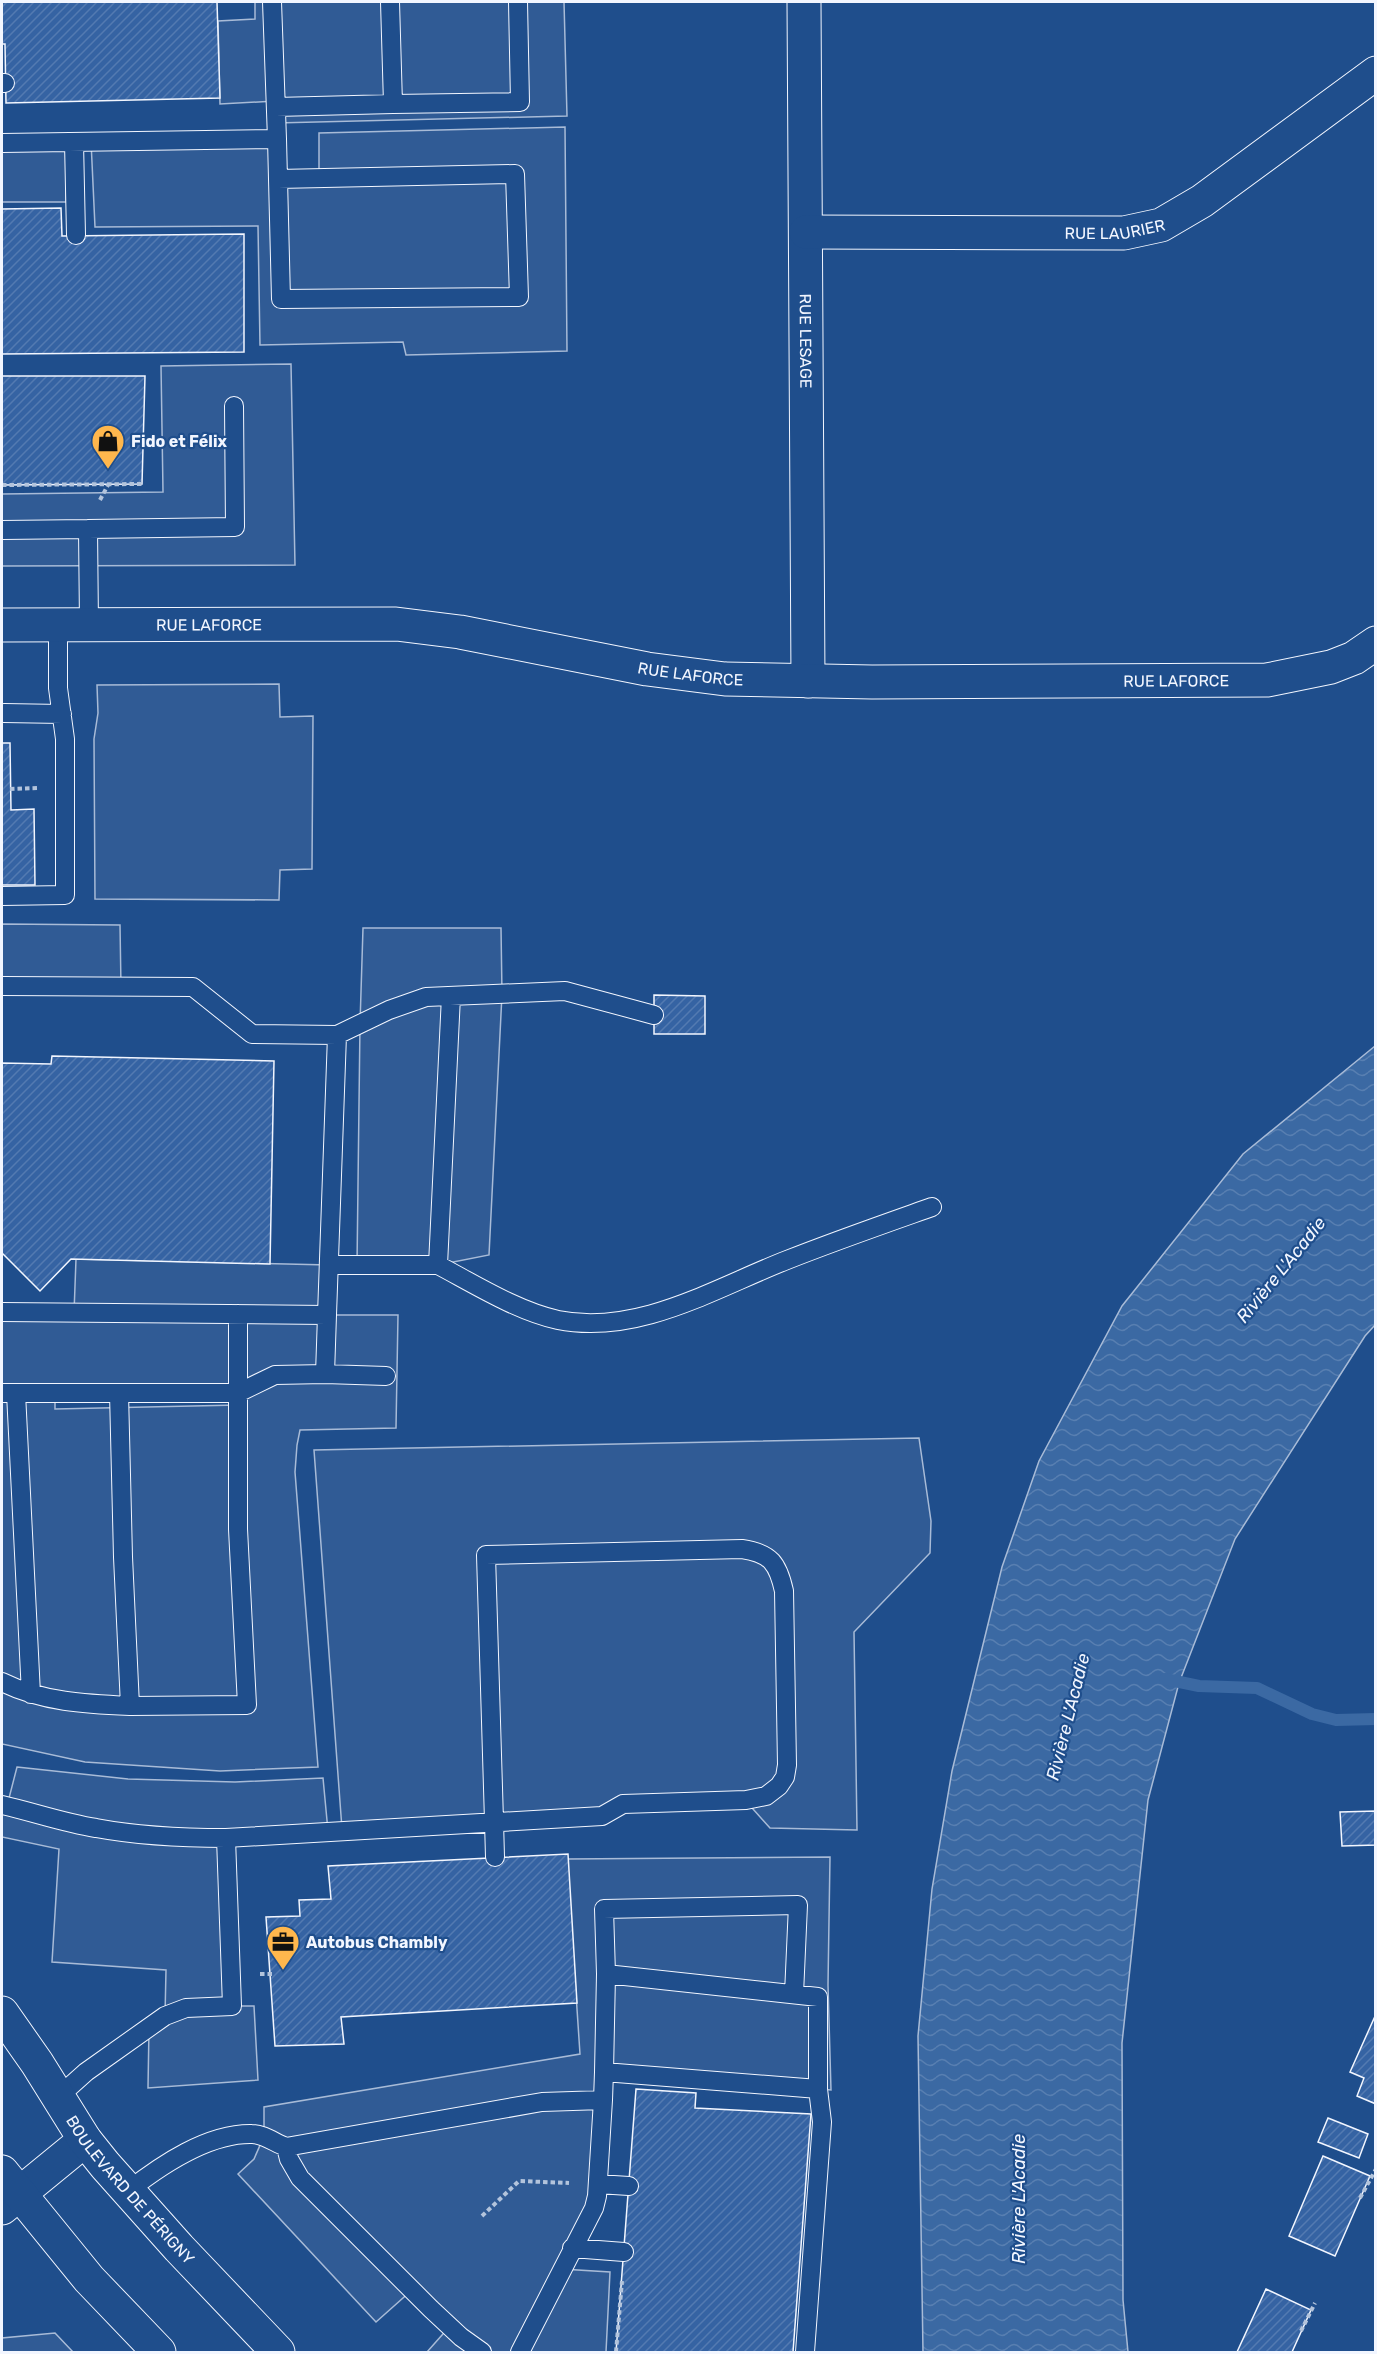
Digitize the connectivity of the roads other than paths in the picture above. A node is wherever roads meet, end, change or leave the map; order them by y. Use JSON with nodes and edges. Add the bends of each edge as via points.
{"nodes":[{"id":1,"x":272,"y":2,"type":"edge"},
{"id":2,"x":390,"y":2,"type":"edge"},
{"id":3,"x":518,"y":2,"type":"edge"},
{"id":4,"x":804,"y":2,"type":"edge"},
{"id":5,"x":1376,"y":73,"type":"edge"},
{"id":6,"x":393,"y":104,"type":"junction"},
{"id":7,"x":276,"y":107,"type":"junction"},
{"id":8,"x":277,"y":139,"type":"junction"},
{"id":9,"x":74,"y":142,"type":"junction"},
{"id":10,"x":2,"y":143,"type":"edge"},
{"id":11,"x":278,"y":179,"type":"junction"},
{"id":12,"x":806,"y":232,"type":"junction"},
{"id":13,"x":76,"y":235,"type":"dead end"},
{"id":14,"x":234,"y":406,"type":"dead end"},
{"id":15,"x":88,"y":529,"type":"junction"},
{"id":16,"x":2,"y":530,"type":"edge"},
{"id":17,"x":2,"y":625,"type":"edge"},
{"id":18,"x":74,"y":625,"type":"junction"},
{"id":19,"x":1376,"y":643,"type":"edge"},
{"id":20,"x":808,"y":681,"type":"junction"},
{"id":21,"x":4,"y":713,"type":"dead end"},
{"id":22,"x":62,"y":714,"type":"junction"},
{"id":23,"x":2,"y":896,"type":"edge"},
{"id":24,"x":2,"y":986,"type":"edge"},
{"id":25,"x":451,"y":996,"type":"junction"},
{"id":26,"x":654,"y":1015,"type":"dead end"},
{"id":27,"x":338,"y":1035,"type":"junction"},
{"id":28,"x":932,"y":1207,"type":"dead end"},
{"id":29,"x":328,"y":1265,"type":"junction"},
{"id":30,"x":438,"y":1265,"type":"junction"},
{"id":31,"x":2,"y":1312,"type":"edge"},
{"id":32,"x":238,"y":1314,"type":"junction"},
{"id":33,"x":327,"y":1315,"type":"junction"},
{"id":34,"x":325,"y":1374,"type":"junction"},
{"id":35,"x":386,"y":1376,"type":"dead end"},
{"id":36,"x":9,"y":1393,"type":"edge"},
{"id":37,"x":119,"y":1393,"type":"junction"},
{"id":38,"x":238,"y":1393,"type":"junction"},
{"id":39,"x":2,"y":1682,"type":"edge"},
{"id":40,"x":31,"y":1694,"type":"junction"},
{"id":41,"x":130,"y":1707,"type":"junction"},
{"id":42,"x":2,"y":1805,"type":"edge"},
{"id":43,"x":494,"y":1821,"type":"junction"},
{"id":44,"x":226,"y":1838,"type":"junction"},
{"id":45,"x":495,"y":1857,"type":"dead end"},
{"id":46,"x":606,"y":1974,"type":"junction"},
{"id":47,"x":795,"y":1994,"type":"junction"},
{"id":48,"x":2,"y":2013,"type":"edge"},
{"id":49,"x":604,"y":2072,"type":"junction"},
{"id":50,"x":818,"y":2089,"type":"junction"},
{"id":51,"x":57,"y":2098,"type":"junction"},
{"id":52,"x":603,"y":2100,"type":"junction"},
{"id":53,"x":85,"y":2140,"type":"junction"},
{"id":54,"x":286,"y":2147,"type":"junction"},
{"id":55,"x":598,"y":2184,"type":"junction"},
{"id":56,"x":629,"y":2186,"type":"dead end"},
{"id":57,"x":128,"y":2191,"type":"junction"},
{"id":58,"x":7,"y":2192,"type":"edge"},
{"id":59,"x":572,"y":2248,"type":"junction"},
{"id":60,"x":624,"y":2252,"type":"dead end"},
{"id":61,"x":159,"y":2352,"type":"edge"},
{"id":62,"x":278,"y":2352,"type":"edge"},
{"id":63,"x":482,"y":2352,"type":"edge"},
{"id":64,"x":520,"y":2352,"type":"edge"},
{"id":65,"x":805,"y":2352,"type":"edge"}],
"edges":[{"from":1,"to":7,"type":"lane"},
{"from":2,"to":6,"type":"lane"},
{"from":3,"to":6,"type":"lane","via":[[520,102]]},
{"from":4,"to":12,"type":"street","name":"RUE LESAGE"},
{"from":5,"to":12,"type":"street","name":"RUE LAURIER","via":[[1192,208],[1149,229],[1063,235]]},
{"from":6,"to":7,"type":"lane"},
{"from":7,"to":8,"type":"lane"},
{"from":8,"to":9,"type":"lane"},
{"from":8,"to":11,"type":"lane"},
{"from":9,"to":10,"type":"lane"},
{"from":9,"to":13,"type":"lane"},
{"from":11,"to":11,"type":"lane","via":[[281,299],[519,297],[515,174]]},
{"from":12,"to":20,"type":"street","name":"RUE LESAGE"},
{"from":14,"to":15,"type":"lane","via":[[235,527]]},
{"from":15,"to":16,"type":"lane"},
{"from":15,"to":18,"type":"lane"},
{"from":17,"to":18,"type":"street","name":"RUE LAFORCE"},
{"from":18,"to":20,"type":"street","name":"RUE LAFORCE","via":[[396,624],[460,632],[674,673]]},
{"from":18,"to":22,"type":"lane","via":[[58,688]]},
{"from":19,"to":20,"type":"street","name":"RUE LAFORCE","via":[[1331,668],[1267,680]]},
{"from":21,"to":22,"type":"lane"},
{"from":22,"to":23,"type":"lane","via":[[65,895]]},
{"from":24,"to":27,"type":"lane","via":[[193,987],[252,1034]]},
{"from":25,"to":26,"type":"lane","via":[[565,991]]},
{"from":25,"to":27,"type":"lane","via":[[426,997],[398,1006]]},
{"from":25,"to":30,"type":"lane"},
{"from":27,"to":29,"type":"lane"},
{"from":28,"to":30,"type":"lane","via":[[747,1275],[688,1302],[604,1322],[557,1320],[508,1301]]},
{"from":29,"to":30,"type":"lane"},
{"from":29,"to":33,"type":"lane"},
{"from":31,"to":32,"type":"lane"},
{"from":32,"to":33,"type":"lane"},
{"from":32,"to":38,"type":"lane"},
{"from":33,"to":34,"type":"lane"},
{"from":34,"to":35,"type":"lane"},
{"from":34,"to":38,"type":"lane","via":[[275,1374]]},
{"from":36,"to":37,"type":"lane"},
{"from":36,"to":40,"type":"lane"},
{"from":37,"to":38,"type":"lane"},
{"from":37,"to":41,"type":"lane"},
{"from":38,"to":41,"type":"lane","via":[[238,1528],[247,1705]]},
{"from":39,"to":40,"type":"lane"},
{"from":40,"to":41,"type":"lane","via":[[81,1704]]},
{"from":42,"to":44,"type":"lane","via":[[124,1833]]},
{"from":43,"to":43,"type":"lane","via":[[602,1816],[623,1804],[746,1800],[766,1796],[779,1786],[787,1765],[784,1591],[780,1573],[771,1559],[758,1551],[742,1549],[486,1555]]},
{"from":43,"to":44,"type":"lane"},
{"from":43,"to":45,"type":"lane"},
{"from":44,"to":51,"type":"lane","via":[[232,2006],[186,2008],[165,2016],[86,2072]]},
{"from":46,"to":47,"type":"lane"},
{"from":46,"to":47,"type":"lane","via":[[604,1909],[798,1905]]},
{"from":46,"to":49,"type":"lane"},
{"from":47,"to":50,"type":"lane","via":[[818,1997]]},
{"from":48,"to":51,"type":"street","name":"BOULEVARD DE PÉRIGNY"},
{"from":49,"to":50,"type":"lane"},
{"from":49,"to":52,"type":"lane"},
{"from":50,"to":65,"type":"lane","via":[[822,2122]]},
{"from":51,"to":53,"type":"street","name":"BOULEVARD DE PÉRIGNY"},
{"from":52,"to":54,"type":"lane","via":[[542,2102]]},
{"from":52,"to":55,"type":"lane"},
{"from":53,"to":57,"type":"street","name":"BOULEVARD DE PÉRIGNY"},
{"from":53,"to":58,"type":"street"},
{"from":54,"to":57,"type":"lane","via":[[253,2134],[222,2138],[163,2164]]},
{"from":54,"to":63,"type":"lane","via":[[300,2178],[431,2309]]},
{"from":55,"to":56,"type":"lane"},
{"from":55,"to":59,"type":"lane","via":[[594,2208]]},
{"from":57,"to":62,"type":"street","name":"BOULEVARD DE PÉRIGNY"},
{"from":58,"to":61,"type":"street"},
{"from":59,"to":60,"type":"lane"},
{"from":59,"to":64,"type":"lane"}]}
